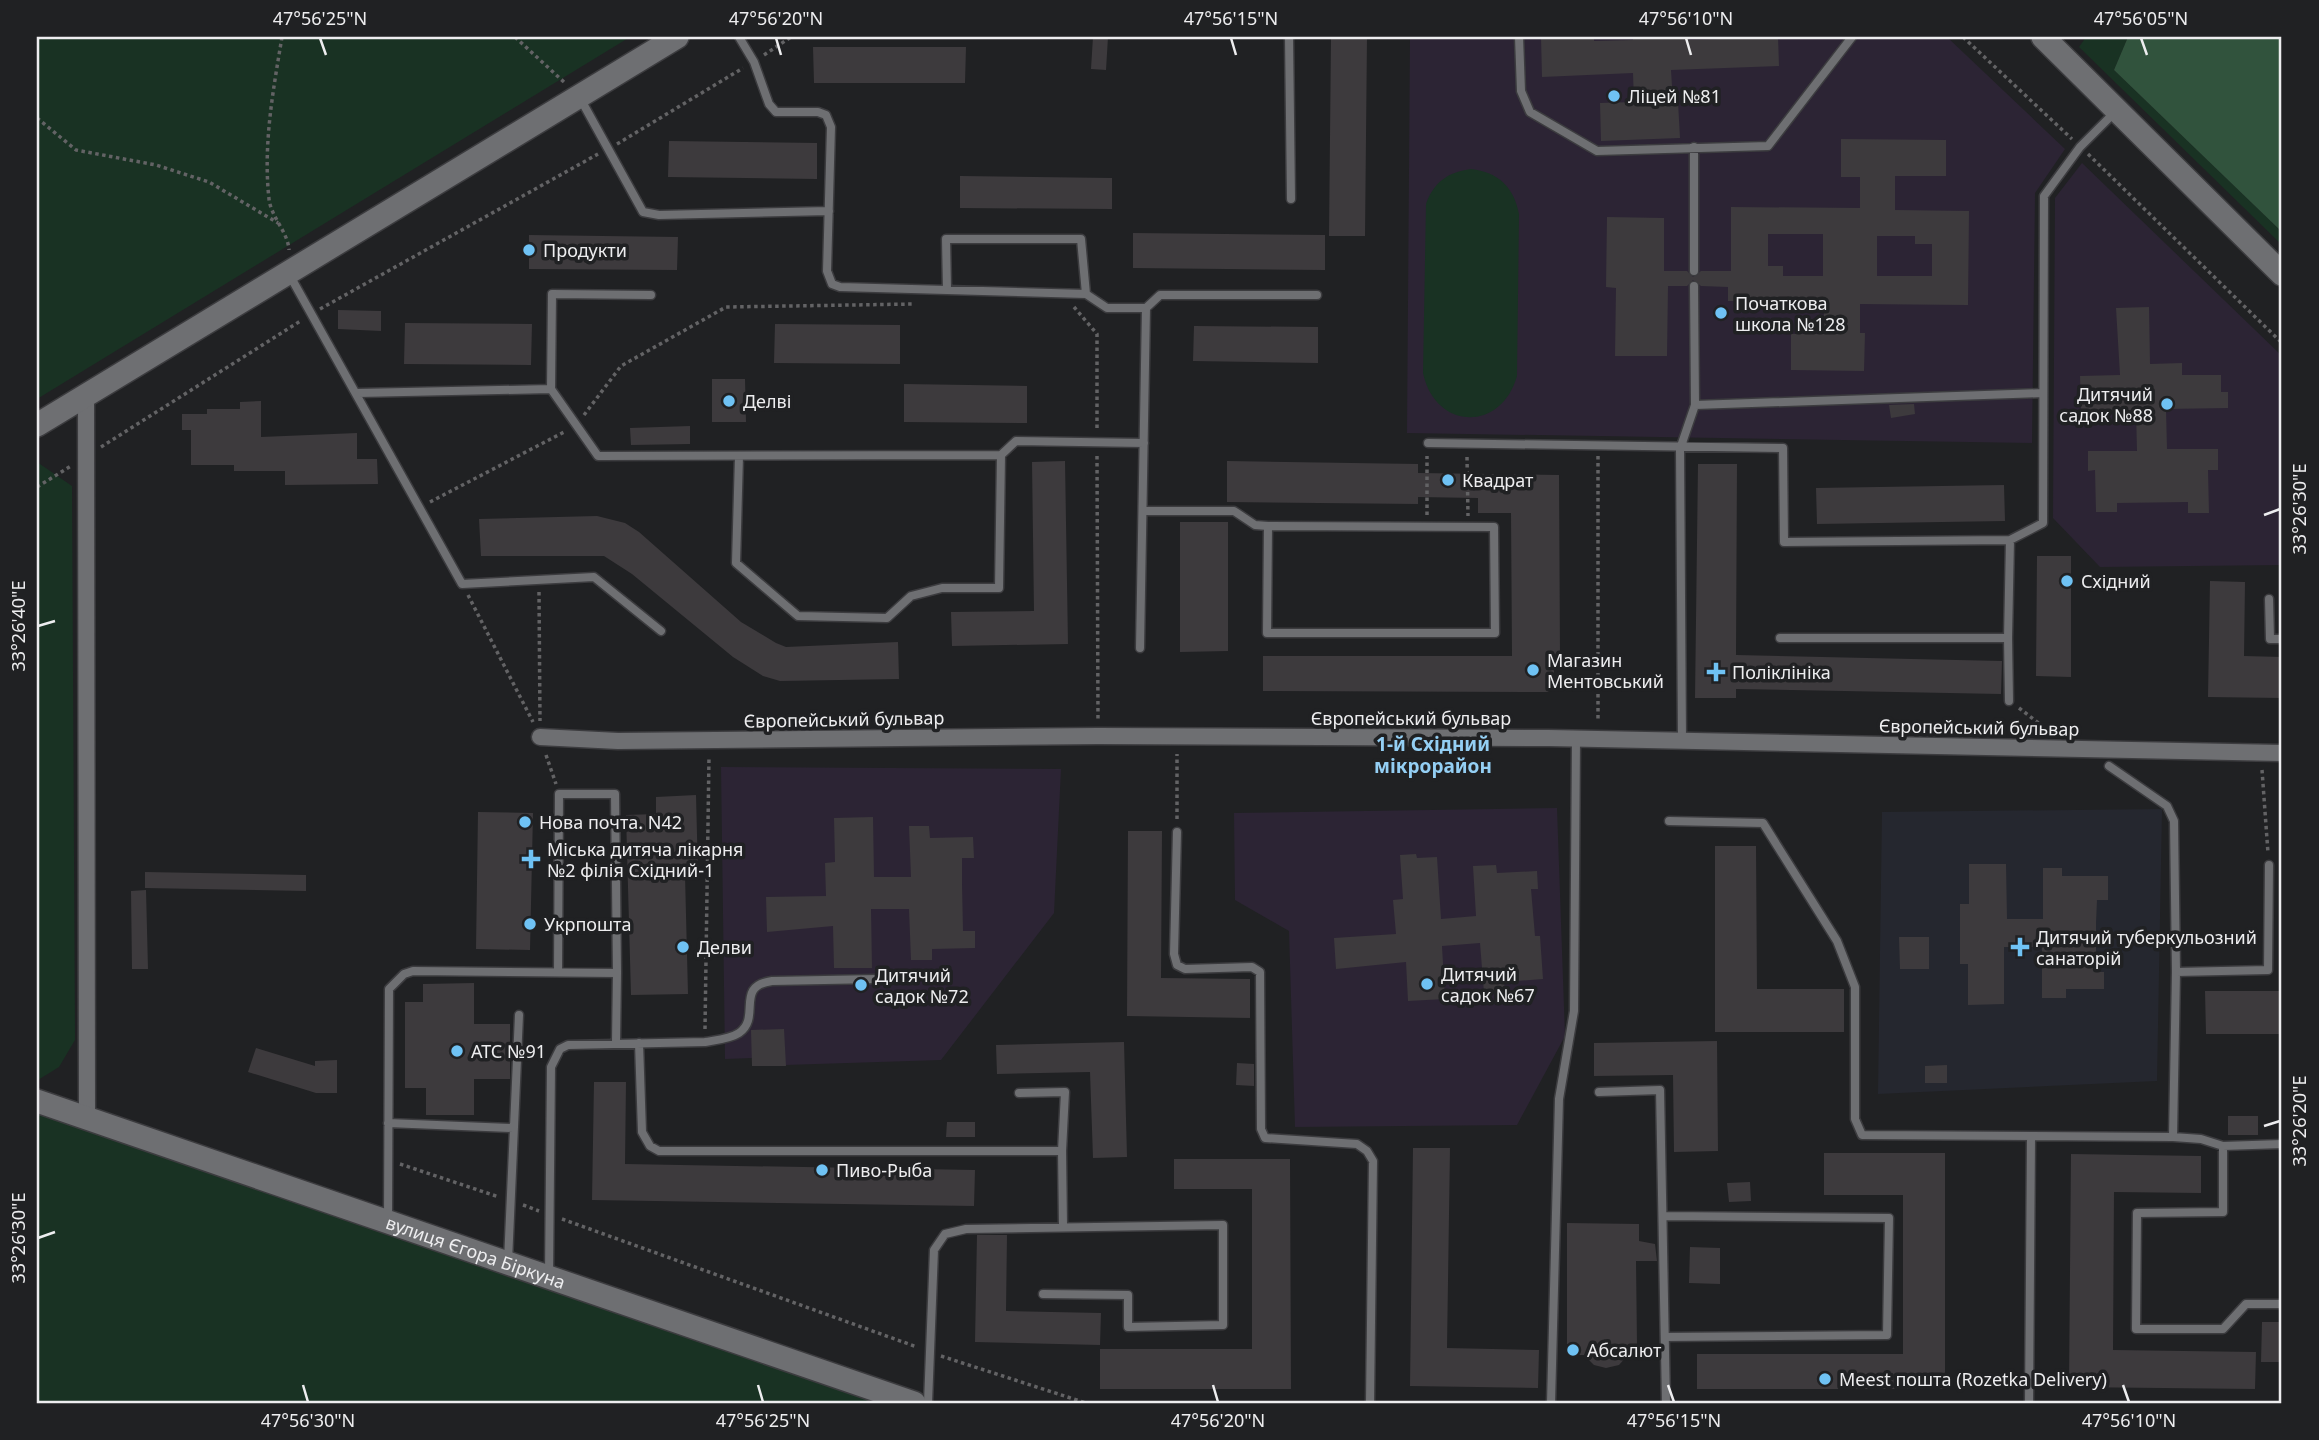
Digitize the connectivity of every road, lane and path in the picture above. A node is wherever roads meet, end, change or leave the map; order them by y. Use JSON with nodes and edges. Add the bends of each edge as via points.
{"nodes":[{"id":1,"x":282,"y":37,"type":"edge"},
{"id":2,"x":515,"y":37,"type":"edge"},
{"id":3,"x":677,"y":37,"type":"edge"},
{"id":4,"x":739,"y":37,"type":"edge"},
{"id":5,"x":791,"y":37,"type":"edge"},
{"id":6,"x":1289,"y":37,"type":"edge"},
{"id":7,"x":1519,"y":37,"type":"edge"},
{"id":8,"x":1852,"y":37,"type":"edge"},
{"id":9,"x":1963,"y":37,"type":"edge"},
{"id":10,"x":2043,"y":37,"type":"edge"},
{"id":11,"x":754,"y":62,"type":"junction"},
{"id":12,"x":579,"y":97,"type":"junction"},
{"id":13,"x":2116,"y":110,"type":"junction"},
{"id":14,"x":37,"y":118,"type":"edge"},
{"id":15,"x":1693,"y":147,"type":"junction"},
{"id":16,"x":2080,"y":147,"type":"junction"},
{"id":17,"x":608,"y":149,"type":"junction"},
{"id":18,"x":1291,"y":199,"type":"dead end"},
{"id":19,"x":829,"y":211,"type":"junction"},
{"id":20,"x":278,"y":223,"type":"junction"},
{"id":21,"x":1694,"y":271,"type":"dead end"},
{"id":22,"x":289,"y":274,"type":"junction"},
{"id":23,"x":2282,"y":274,"type":"edge"},
{"id":24,"x":1695,"y":286,"type":"dead end"},
{"id":25,"x":947,"y":289,"type":"junction"},
{"id":26,"x":1086,"y":294,"type":"junction"},
{"id":27,"x":651,"y":295,"type":"dead end"},
{"id":28,"x":1317,"y":295,"type":"dead end"},
{"id":29,"x":1069,"y":302,"type":"dead end"},
{"id":30,"x":918,"y":304,"type":"dead end"},
{"id":31,"x":1146,"y":308,"type":"junction"},
{"id":32,"x":313,"y":313,"type":"junction"},
{"id":33,"x":2282,"y":343,"type":"edge"},
{"id":34,"x":551,"y":389,"type":"junction"},
{"id":35,"x":358,"y":393,"type":"junction"},
{"id":36,"x":2043,"y":393,"type":"junction"},
{"id":37,"x":86,"y":396,"type":"junction"},
{"id":38,"x":1695,"y":405,"type":"junction"},
{"id":39,"x":37,"y":425,"type":"edge"},
{"id":40,"x":577,"y":426,"type":"junction"},
{"id":41,"x":1097,"y":441,"type":"junction"},
{"id":42,"x":1144,"y":443,"type":"junction"},
{"id":43,"x":1428,"y":443,"type":"joint"},
{"id":44,"x":1467,"y":445,"type":"junction"},
{"id":45,"x":1598,"y":447,"type":"junction"},
{"id":46,"x":1680,"y":449,"type":"junction"},
{"id":47,"x":1001,"y":455,"type":"junction"},
{"id":48,"x":87,"y":456,"type":"junction"},
{"id":49,"x":740,"y":456,"type":"junction"},
{"id":50,"x":37,"y":487,"type":"edge"},
{"id":51,"x":422,"y":507,"type":"junction"},
{"id":52,"x":1143,"y":511,"type":"junction"},
{"id":53,"x":1268,"y":526,"type":"junction"},
{"id":54,"x":1427,"y":527,"type":"junction"},
{"id":55,"x":1468,"y":527,"type":"junction"},
{"id":56,"x":2010,"y":540,"type":"junction"},
{"id":57,"x":539,"y":579,"type":"junction"},
{"id":58,"x":462,"y":584,"type":"junction"},
{"id":59,"x":2269,"y":599,"type":"dead end"},
{"id":60,"x":661,"y":631,"type":"dead end"},
{"id":61,"x":1780,"y":638,"type":"dead end"},
{"id":62,"x":2008,"y":638,"type":"junction"},
{"id":63,"x":2282,"y":639,"type":"edge"},
{"id":64,"x":1140,"y":648,"type":"dead end"},
{"id":65,"x":2009,"y":701,"type":"dead end"},
{"id":66,"x":1098,"y":736,"type":"junction"},
{"id":67,"x":1177,"y":736,"type":"junction"},
{"id":68,"x":540,"y":737,"type":"junction"},
{"id":69,"x":1576,"y":738,"type":"junction"},
{"id":70,"x":709,"y":739,"type":"junction"},
{"id":71,"x":1598,"y":739,"type":"junction"},
{"id":72,"x":1682,"y":741,"type":"junction"},
{"id":73,"x":2261,"y":752,"type":"junction"},
{"id":74,"x":2282,"y":753,"type":"edge"},
{"id":75,"x":2109,"y":766,"type":"dead end"},
{"id":76,"x":559,"y":794,"type":"junction"},
{"id":77,"x":1669,"y":821,"type":"dead end"},
{"id":78,"x":1177,"y":832,"type":"joint"},
{"id":79,"x":2269,"y":865,"type":"joint"},
{"id":80,"x":558,"y":972,"type":"junction"},
{"id":81,"x":2176,"y":972,"type":"junction"},
{"id":82,"x":617,"y":973,"type":"junction"},
{"id":83,"x":877,"y":979,"type":"dead end"},
{"id":84,"x":519,"y":1015,"type":"dead end"},
{"id":85,"x":616,"y":1042,"type":"junction"},
{"id":86,"x":705,"y":1042,"type":"junction"},
{"id":87,"x":639,"y":1043,"type":"junction"},
{"id":88,"x":1599,"y":1092,"type":"dead end"},
{"id":89,"x":1019,"y":1093,"type":"dead end"},
{"id":90,"x":37,"y":1101,"type":"edge"},
{"id":91,"x":88,"y":1119,"type":"junction"},
{"id":92,"x":388,"y":1123,"type":"junction"},
{"id":93,"x":513,"y":1128,"type":"junction"},
{"id":94,"x":2173,"y":1137,"type":"junction"},
{"id":95,"x":2031,"y":1139,"type":"junction"},
{"id":96,"x":2282,"y":1144,"type":"edge"},
{"id":97,"x":2222,"y":1146,"type":"junction"},
{"id":98,"x":1062,"y":1152,"type":"junction"},
{"id":99,"x":388,"y":1160,"type":"junction"},
{"id":100,"x":510,"y":1200,"type":"junction"},
{"id":101,"x":550,"y":1215,"type":"junction"},
{"id":102,"x":1664,"y":1216,"type":"junction"},
{"id":103,"x":388,"y":1222,"type":"junction"},
{"id":104,"x":1063,"y":1226,"type":"junction"},
{"id":105,"x":508,"y":1264,"type":"junction"},
{"id":106,"x":549,"y":1278,"type":"junction"},
{"id":107,"x":1043,"y":1294,"type":"dead end"},
{"id":108,"x":2282,"y":1304,"type":"edge"},
{"id":109,"x":1665,"y":1337,"type":"junction"},
{"id":110,"x":932,"y":1353,"type":"junction"},
{"id":111,"x":914,"y":1403,"type":"edge"},
{"id":112,"x":928,"y":1403,"type":"edge"},
{"id":113,"x":1086,"y":1403,"type":"edge"},
{"id":114,"x":1370,"y":1403,"type":"edge"},
{"id":115,"x":1551,"y":1403,"type":"edge"},
{"id":116,"x":1666,"y":1403,"type":"edge"},
{"id":117,"x":2029,"y":1403,"type":"edge"}],
"edges":[{"from":1,"to":20,"type":"path","via":[[269,119],[270,203]]},
{"from":2,"to":12,"type":"path"},
{"from":3,"to":12,"type":"street"},
{"from":4,"to":11,"type":"lane"},
{"from":5,"to":11,"type":"path"},
{"from":6,"to":18,"type":"lane"},
{"from":7,"to":15,"type":"lane","via":[[1523,102],[1542,121],[1597,151]]},
{"from":8,"to":15,"type":"lane","via":[[1768,146]]},
{"from":9,"to":16,"type":"path"},
{"from":10,"to":13,"type":"street"},
{"from":11,"to":17,"type":"path"},
{"from":11,"to":19,"type":"lane","via":[[776,112],[827,116],[831,127]]},
{"from":12,"to":17,"type":"lane"},
{"from":12,"to":22,"type":"street"},
{"from":13,"to":16,"type":"lane"},
{"from":13,"to":23,"type":"street"},
{"from":14,"to":20,"type":"path","via":[[76,150],[156,165],[209,182]]},
{"from":15,"to":21,"type":"lane"},
{"from":16,"to":33,"type":"path"},
{"from":16,"to":36,"type":"lane","via":[[2044,195]]},
{"from":17,"to":19,"type":"lane","via":[[643,212]]},
{"from":17,"to":32,"type":"path"},
{"from":19,"to":25,"type":"lane","via":[[827,271],[832,284],[840,288]]},
{"from":20,"to":22,"type":"path","via":[[288,245]]},
{"from":22,"to":32,"type":"lane"},
{"from":22,"to":37,"type":"street"},
{"from":24,"to":38,"type":"lane"},
{"from":25,"to":26,"type":"lane"},
{"from":25,"to":26,"type":"lane","via":[[946,239],[1081,239]]},
{"from":26,"to":31,"type":"lane","via":[[1107,308]]},
{"from":27,"to":34,"type":"lane","via":[[552,294]]},
{"from":28,"to":31,"type":"lane","via":[[1160,295]]},
{"from":29,"to":41,"type":"path","via":[[1097,334]]},
{"from":30,"to":40,"type":"path","via":[[726,307],[621,366]]},
{"from":31,"to":42,"type":"lane"},
{"from":32,"to":35,"type":"lane"},
{"from":32,"to":48,"type":"path"},
{"from":34,"to":35,"type":"lane"},
{"from":34,"to":40,"type":"lane"},
{"from":35,"to":51,"type":"lane"},
{"from":36,"to":38,"type":"lane"},
{"from":36,"to":56,"type":"lane","via":[[2043,523]]},
{"from":37,"to":39,"type":"street"},
{"from":37,"to":48,"type":"street"},
{"from":38,"to":46,"type":"lane"},
{"from":40,"to":49,"type":"lane","via":[[598,456]]},
{"from":40,"to":51,"type":"path"},
{"from":41,"to":42,"type":"lane"},
{"from":41,"to":47,"type":"lane","via":[[1016,441]]},
{"from":41,"to":66,"type":"path"},
{"from":42,"to":52,"type":"lane"},
{"from":43,"to":44,"type":"lane"},
{"from":43,"to":54,"type":"path"},
{"from":44,"to":45,"type":"lane"},
{"from":44,"to":55,"type":"path"},
{"from":45,"to":46,"type":"lane"},
{"from":45,"to":71,"type":"path"},
{"from":46,"to":56,"type":"lane","via":[[1783,448],[1784,542]]},
{"from":46,"to":72,"type":"lane"},
{"from":47,"to":49,"type":"lane"},
{"from":47,"to":49,"type":"lane","via":[[999,589],[943,589],[911,596],[887,618],[798,616],[736,563]]},
{"from":48,"to":50,"type":"path"},
{"from":48,"to":91,"type":"street"},
{"from":51,"to":58,"type":"lane"},
{"from":52,"to":53,"type":"lane","via":[[1234,512],[1255,525]]},
{"from":52,"to":64,"type":"lane"},
{"from":53,"to":54,"type":"lane"},
{"from":53,"to":55,"type":"lane","via":[[1267,633],[1495,633],[1494,527]]},
{"from":54,"to":55,"type":"lane"},
{"from":56,"to":62,"type":"lane"},
{"from":57,"to":58,"type":"lane"},
{"from":57,"to":60,"type":"lane","via":[[594,577]]},
{"from":57,"to":68,"type":"path"},
{"from":58,"to":68,"type":"path"},
{"from":59,"to":63,"type":"lane","via":[[2270,639]]},
{"from":61,"to":62,"type":"lane"},
{"from":62,"to":65,"type":"lane"},
{"from":66,"to":67,"type":"street","name":"Європейський бульвар"},
{"from":66,"to":70,"type":"street","name":"Європейський бульвар"},
{"from":67,"to":69,"type":"street","name":"Європейський бульвар"},
{"from":67,"to":78,"type":"path"},
{"from":68,"to":70,"type":"street","name":"Європейський бульвар"},
{"from":68,"to":76,"type":"path"},
{"from":69,"to":71,"type":"street","name":"Європейський бульвар"},
{"from":69,"to":115,"type":"lane","via":[[1574,1012],[1559,1099]]},
{"from":70,"to":86,"type":"path"},
{"from":71,"to":72,"type":"street","name":"Європейський бульвар"},
{"from":72,"to":73,"type":"street","name":"Європейський бульвар"},
{"from":73,"to":74,"type":"street","name":"Європейський бульвар"},
{"from":73,"to":79,"type":"path"},
{"from":75,"to":81,"type":"lane","via":[[2167,806],[2174,821]]},
{"from":76,"to":80,"type":"lane"},
{"from":76,"to":82,"type":"lane","via":[[615,794]]},
{"from":77,"to":95,"type":"lane","via":[[1763,823],[1837,941],[1856,987],[1856,1119],[1862,1135]]},
{"from":78,"to":114,"type":"lane","via":[[1177,965],[1185,969],[1252,967],[1260,972],[1261,1129],[1265,1138],[1357,1144],[1373,1161]]},
{"from":79,"to":81,"type":"lane","via":[[2268,970]]},
{"from":80,"to":82,"type":"lane"},
{"from":80,"to":92,"type":"lane","via":[[404,974],[389,989]]},
{"from":81,"to":94,"type":"lane"},
{"from":82,"to":85,"type":"lane"},
{"from":83,"to":86,"type":"lane","via":[[758,984],[751,992],[744,1028],[738,1034]]},
{"from":84,"to":93,"type":"lane"},
{"from":85,"to":87,"type":"lane"},
{"from":85,"to":101,"type":"lane","via":[[568,1045],[554,1058]]},
{"from":86,"to":87,"type":"lane"},
{"from":87,"to":98,"type":"lane","via":[[642,1132],[649,1146],[659,1151]]},
{"from":88,"to":102,"type":"lane","via":[[1660,1090]]},
{"from":89,"to":98,"type":"lane","via":[[1065,1092]]},
{"from":90,"to":91,"type":"street","name":"вулиця Єгора Біркуна"},
{"from":91,"to":103,"type":"street","name":"вулиця Єгора Біркуна"},
{"from":92,"to":93,"type":"lane"},
{"from":92,"to":99,"type":"lane"},
{"from":93,"to":100,"type":"lane"},
{"from":94,"to":95,"type":"lane"},
{"from":94,"to":97,"type":"lane"},
{"from":95,"to":117,"type":"lane"},
{"from":96,"to":97,"type":"lane"},
{"from":97,"to":108,"type":"lane","via":[[2223,1212],[2137,1213],[2136,1329],[2223,1329],[2246,1304]]},
{"from":98,"to":104,"type":"lane"},
{"from":99,"to":100,"type":"path"},
{"from":99,"to":103,"type":"lane"},
{"from":100,"to":101,"type":"path"},
{"from":100,"to":105,"type":"lane"},
{"from":101,"to":106,"type":"lane"},
{"from":101,"to":110,"type":"path"},
{"from":102,"to":109,"type":"lane"},
{"from":102,"to":109,"type":"lane","via":[[1889,1218],[1887,1335]]},
{"from":103,"to":105,"type":"street","name":"вулиця Єгора Біркуна"},
{"from":104,"to":107,"type":"lane","via":[[1223,1225],[1223,1325],[1128,1327],[1128,1295]]},
{"from":104,"to":110,"type":"lane","via":[[966,1229],[945,1234],[934,1250]]},
{"from":105,"to":106,"type":"street","name":"вулиця Єгора Біркуна"},
{"from":106,"to":111,"type":"street","name":"вулиця Єгора Біркуна"},
{"from":109,"to":116,"type":"lane"},
{"from":110,"to":112,"type":"lane"},
{"from":110,"to":113,"type":"path"}]}
